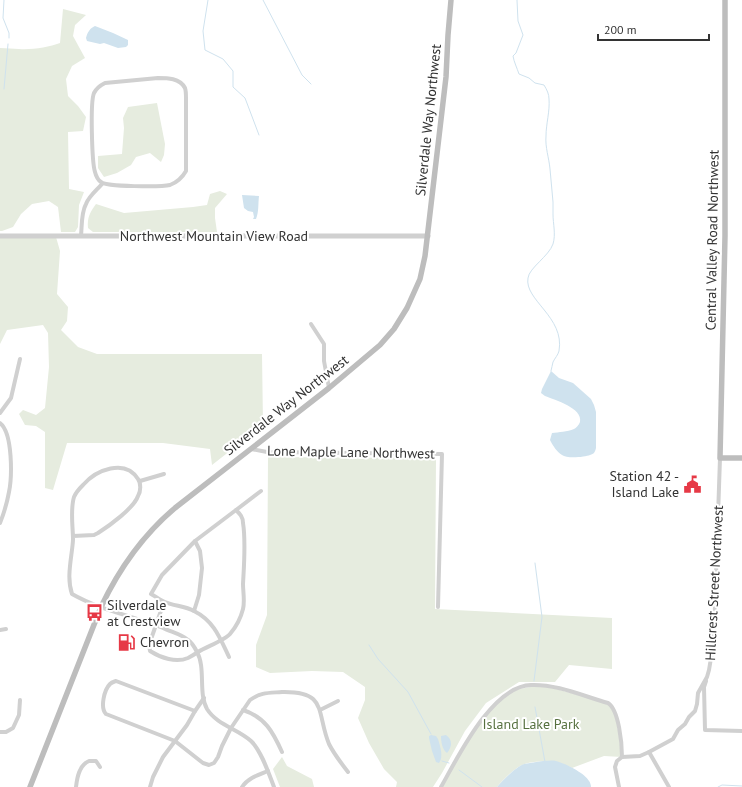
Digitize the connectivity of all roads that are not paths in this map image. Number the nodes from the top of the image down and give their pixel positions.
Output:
1 (451, 0) edge
2 (725, 0) edge
3 (102, 184) junction
4 (0, 236) edge
5 (81, 236) junction
6 (428, 236) junction
7 (311, 324) dead end
8 (20, 359) dead end
9 (329, 388) junction
10 (0, 413) edge
11 (0, 423) edge
12 (251, 449) junction
13 (720, 458) junction
14 (742, 458) edge
15 (164, 474) dead end
16 (140, 481) junction
17 (261, 491) dead end
18 (236, 510) junction
19 (0, 523) edge
20 (73, 536) junction
21 (195, 541) junction
22 (164, 602) junction
23 (101, 607) junction
24 (438, 607) dead end
25 (194, 611) junction
26 (156, 625) junction
27 (0, 630) edge
28 (6, 630) dead end
29 (221, 640) junction
30 (197, 652) junction
31 (229, 657) dead end
32 (707, 677) junction
33 (204, 698) junction
34 (20, 700) dead end
35 (338, 701) dead end
36 (244, 710) junction
37 (320, 710) junction
38 (195, 711) junction
39 (231, 728) junction
40 (742, 730) edge
41 (0, 732) edge
42 (175, 741) junction
43 (282, 752) dead end
44 (649, 752) junction
45 (622, 757) junction
46 (100, 767) dead end
47 (268, 771) junction
48 (348, 772) dead end
49 (30, 787) edge
50 (76, 787) edge
51 (150, 787) edge
52 (242, 787) edge
53 (274, 787) edge
54 (441, 787) edge
55 (619, 787) edge
56 (669, 787) edge

1 - 6 main road, Silverdale Way Northwest
2 - 13 main road, Central Valley Road Northwest
3 - 3 street
3 - 5 street
4 - 5 street, Northwest Mountain View Road
5 - 6 street, Northwest Mountain View Road
6 - 9 main road, Silverdale Way Northwest
7 - 9 street
8 - 10 street
9 - 12 main road, Silverdale Way Northwest
11 - 19 street
12 - 23 main road, Silverdale Way Northwest
12 - 24 street, Lone Maple Lane Northwest
13 - 14 main road
13 - 32 street, Hillcrest Street Northwest
15 - 16 street
16 - 20 street
16 - 20 street
17 - 18 street
18 - 21 street
18 - 29 street
20 - 23 street
21 - 22 street
21 - 25 street
22 - 25 street
22 - 26 street
23 - 26 street
23 - 49 main road, Silverdale Way Northwest
25 - 29 street
26 - 30 street
26 - 30 street
27 - 28 street
29 - 30 street
29 - 31 street
30 - 33 street
32 - 40 street
32 - 44 street, Hillcrest Street Northwest
33 - 38 street
33 - 39 street
34 - 41 street
35 - 37 street
36 - 37 street
36 - 39 street
36 - 43 street
37 - 48 street
38 - 42 street
38 - 42 street
39 - 42 street
39 - 47 street
42 - 51 street
44 - 45 street, Hillcrest Street Northwest
44 - 56 street
45 - 54 street
45 - 55 street
46 - 50 street
47 - 52 street
47 - 53 street

